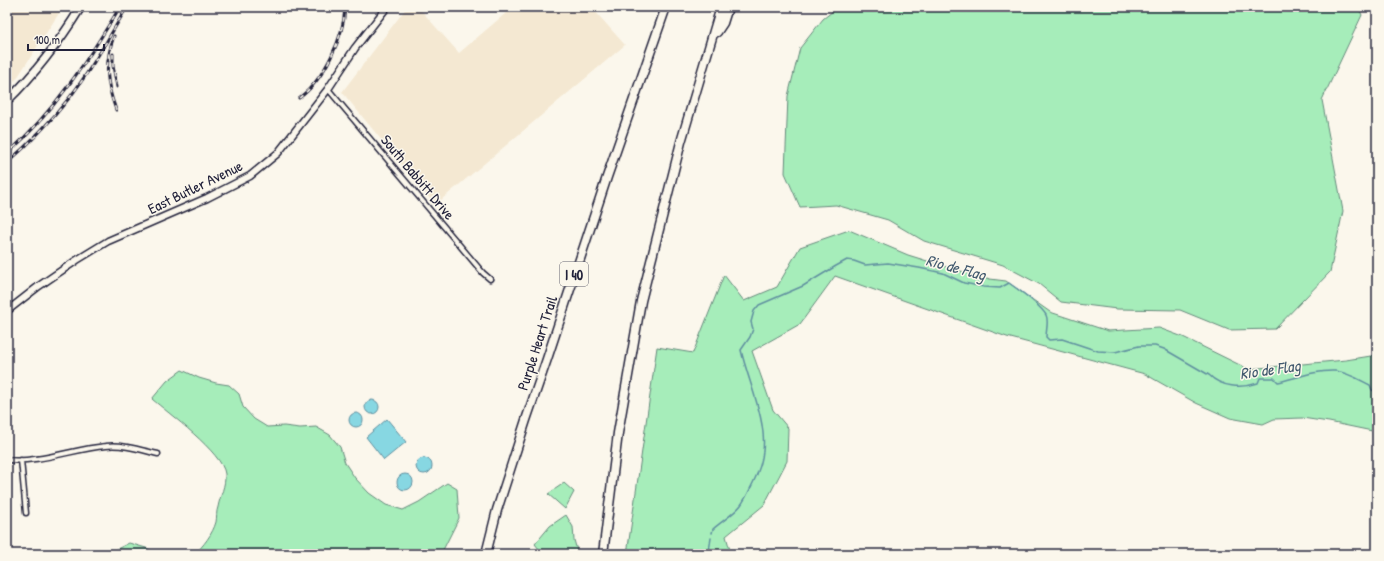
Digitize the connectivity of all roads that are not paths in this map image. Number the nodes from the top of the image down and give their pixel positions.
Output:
1 (81, 7) edge
2 (387, 7) edge
3 (662, 7) edge
4 (666, 7) edge
5 (721, 7) edge
6 (728, 7) edge
7 (712, 40) junction
8 (639, 87) junction
9 (328, 89) junction
10 (8, 98) edge
11 (490, 279) dead end
12 (7, 311) edge
13 (158, 454) dead end
14 (7, 460) edge
15 (22, 460) junction
16 (26, 513) dead end
17 (486, 554) edge
18 (603, 554) edge

1 - 10 main road
2 - 9 main road, East Butler Avenue
3 - 8 highway
4 - 8 highway, Purple Heart Trail / I 40
5 - 7 highway
6 - 7 highway
7 - 18 highway
8 - 17 highway, Purple Heart Trail / I 40
9 - 11 street, South Babbitt Drive
9 - 12 main road, East Butler Avenue
13 - 15 street
14 - 15 street
15 - 16 street

